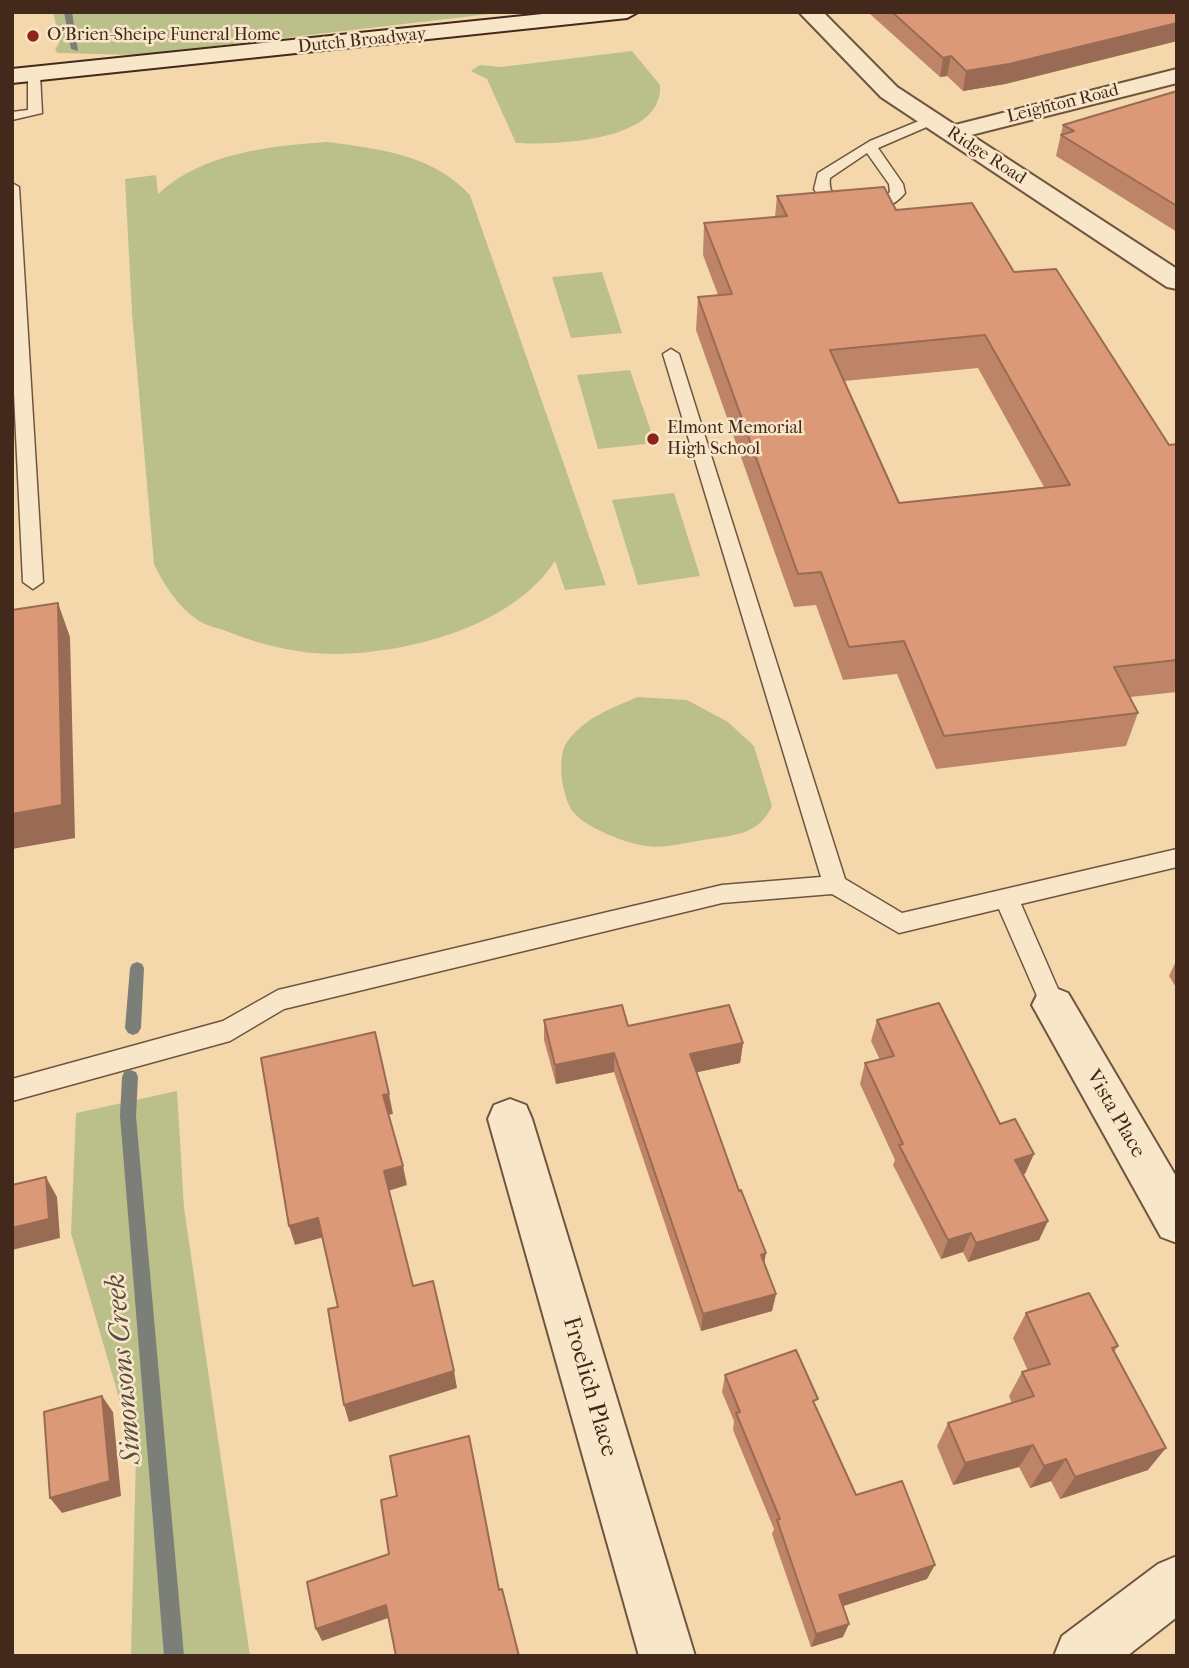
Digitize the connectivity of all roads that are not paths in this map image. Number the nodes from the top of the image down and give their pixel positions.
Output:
1 (627, 12) edge
2 (810, 12) edge
3 (23, 75) edge
4 (1177, 76) edge
5 (12, 116) edge
6 (940, 126) junction
7 (870, 147) junction
8 (12, 187) edge
9 (1177, 281) edge
10 (671, 354) dead end
11 (21, 461) edge
12 (33, 582) dead end
13 (1177, 858) edge
14 (835, 884) junction
15 (1006, 897) junction
16 (1053, 1005) joint
17 (12, 1090) edge
18 (510, 1119) dead end
19 (1177, 1222) edge
20 (1177, 1583) edge
21 (667, 1656) edge
22 (1082, 1656) edge

1 - 3 street, Dutch Broadway
2 - 6 street, Ridge Road
3 - 5 lane
4 - 6 street, Leighton Road
6 - 7 lane
6 - 9 street, Ridge Road
7 - 7 lane
8 - 11 lane
10 - 14 lane
11 - 12 lane
13 - 15 lane
14 - 15 lane
14 - 17 lane
15 - 16 lane
16 - 19 street, Vista Place
18 - 21 street, Froelich Place
20 - 22 street

